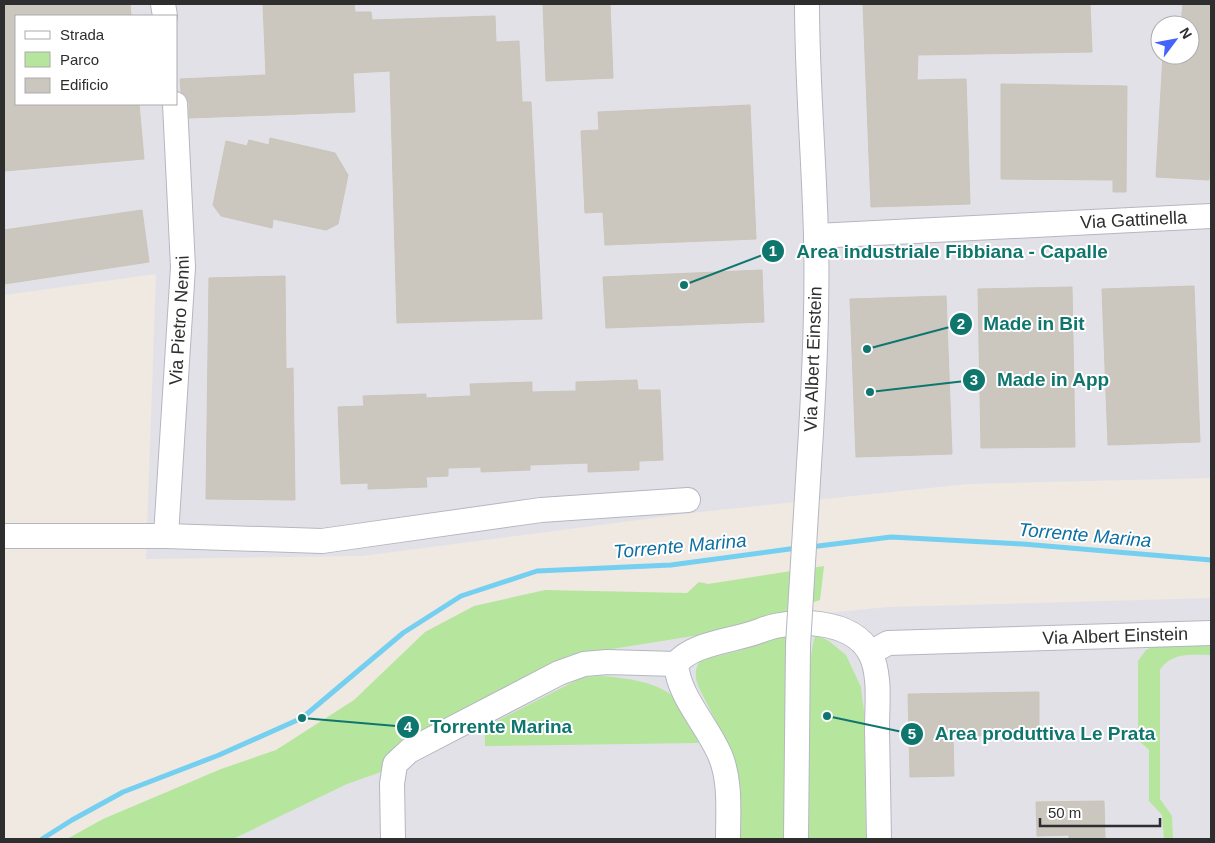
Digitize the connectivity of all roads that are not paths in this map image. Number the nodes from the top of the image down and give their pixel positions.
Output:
1 (807, 4) edge
2 (175, 105) edge
3 (1211, 216) edge
4 (816, 236) junction
5 (688, 500) dead end
6 (4, 536) edge
7 (166, 536) junction
8 (1211, 633) edge
9 (870, 654) junction
10 (676, 664) junction
11 (393, 839) edge
12 (728, 839) edge
13 (796, 839) edge
14 (879, 839) edge

1 - 4 street, Via Albert Einstein
2 - 7 street, Via Pietro Nenni
3 - 4 street, Via Gattinella
4 - 13 street, Via Albert Einstein, bridge
5 - 7 street
6 - 7 street
8 - 9 street, Via Albert Einstein
9 - 10 street
9 - 14 street
10 - 11 street
10 - 12 street

